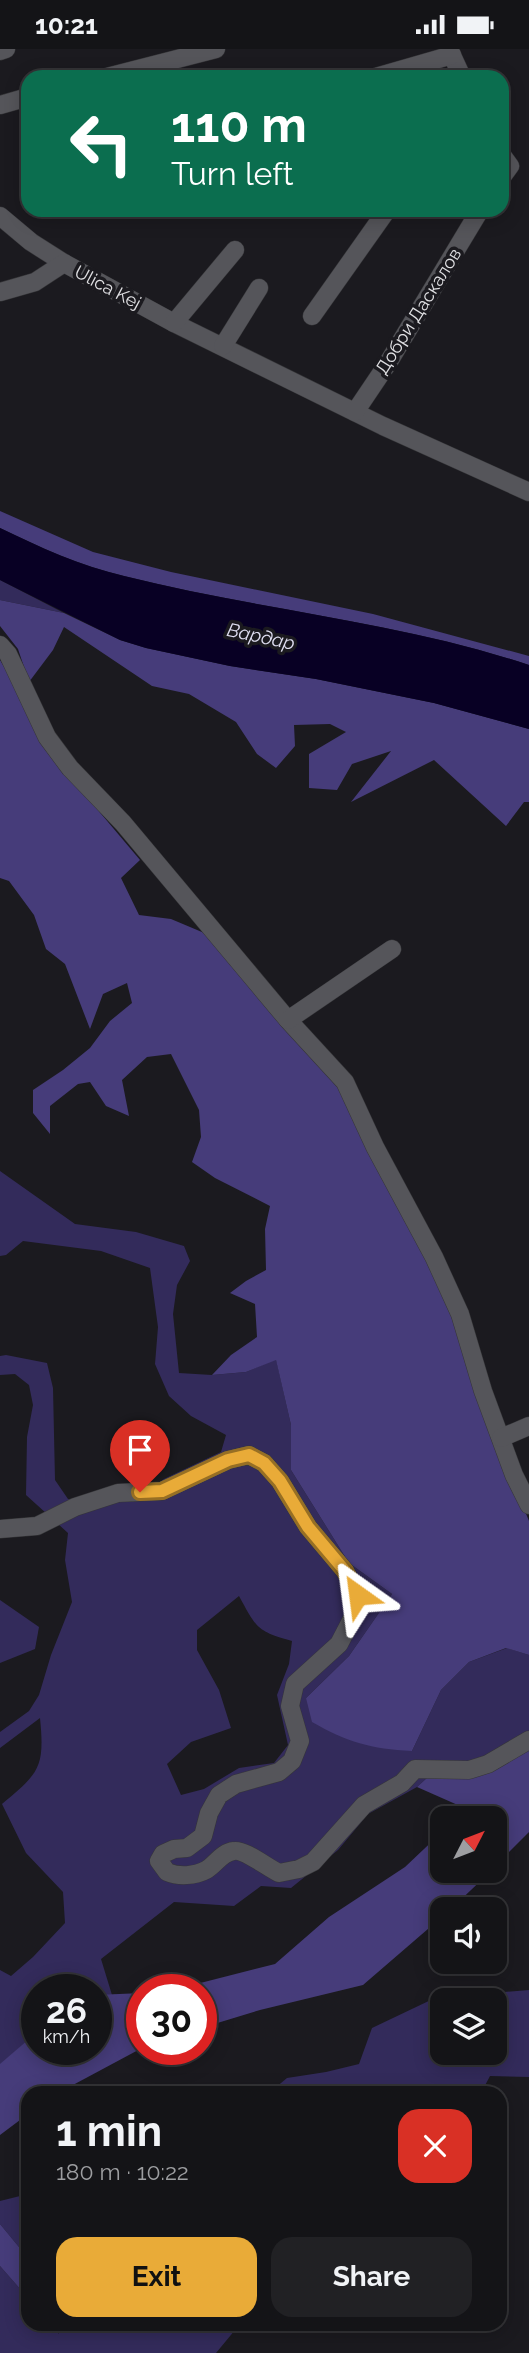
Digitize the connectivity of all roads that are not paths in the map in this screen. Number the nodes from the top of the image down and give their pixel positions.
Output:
1 (6, 49) edge
2 (216, 49) edge
3 (0, 51) edge
4 (451, 52) edge
5 (134, 70) edge
6 (397, 70) edge
7 (459, 70) edge
8 (21, 99) edge
9 (0, 105) edge
10 (0, 216) edge
11 (382, 217) edge
12 (476, 217) edge
13 (235, 250) dead end
14 (64, 263) junction
15 (259, 288) dead end
16 (0, 292) edge
17 (312, 316) dead end
18 (174, 323) junction
19 (223, 347) junction
20 (355, 412) junction
21 (529, 492) edge
22 (0, 645) edge
23 (392, 949) dead end
24 (288, 1020) junction
25 (529, 1426) edge
26 (501, 1438) junction
27 (529, 1505) edge
28 (0, 1529) edge
29 (529, 1740) edge

1 - 3 street
2 - 5 street
4 - 6 street
4 - 7 street
8 - 9 street
10 - 14 street, Ulica Kej
11 - 17 street
12 - 20 street, Добри Даскалов
13 - 18 street
14 - 16 street
14 - 18 street, Ulica Kej
15 - 19 street
18 - 19 street, Ulica Kej
19 - 20 street, Ulica Kej
20 - 21 street, Ulica Kej
22 - 24 street
23 - 24 street
24 - 26 street
25 - 26 street
26 - 27 street
28 - 29 street

